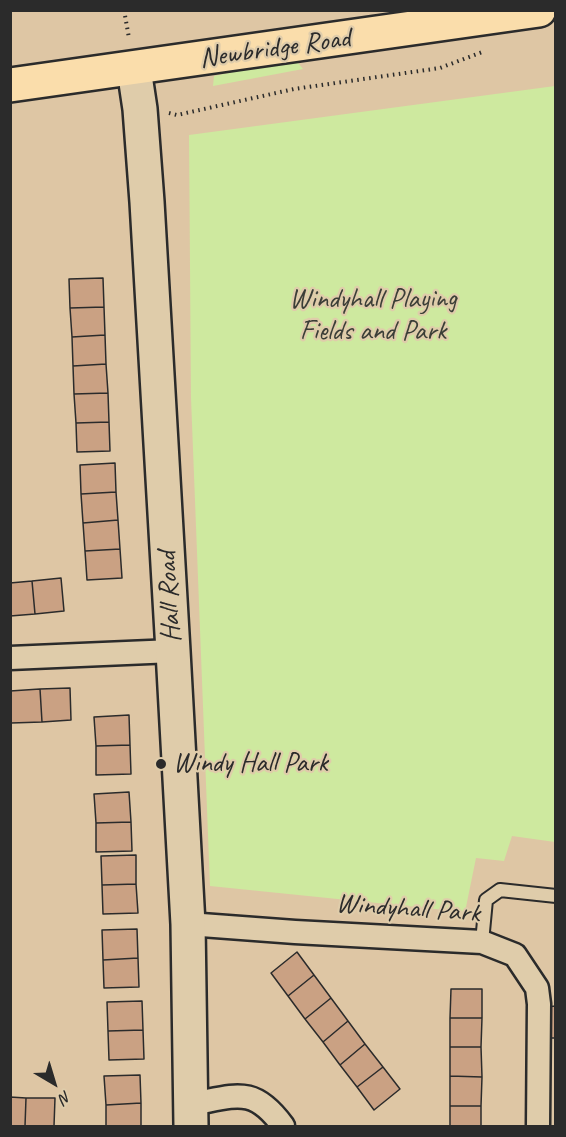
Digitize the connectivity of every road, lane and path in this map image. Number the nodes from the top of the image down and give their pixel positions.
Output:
1 (539, 10) edge
2 (495, 48) dead end
3 (134, 69) junction
4 (10, 85) edge
5 (140, 109) junction
6 (173, 651) junction
7 (10, 658) edge
8 (555, 896) edge
9 (188, 924) junction
10 (482, 942) junction
11 (191, 1115) edge
12 (283, 1126) edge
13 (538, 1126) edge

1 - 3 highway, Newbridge Road
2 - 5 path
3 - 4 highway, Newbridge Road
3 - 5 street, Hall Road
5 - 6 street, Hall Road
6 - 7 street
6 - 9 street, Hall Road
8 - 10 lane
9 - 10 street, Windyhall Park
9 - 11 street, Hall Road
10 - 13 street, Windyhall Park
11 - 12 street

